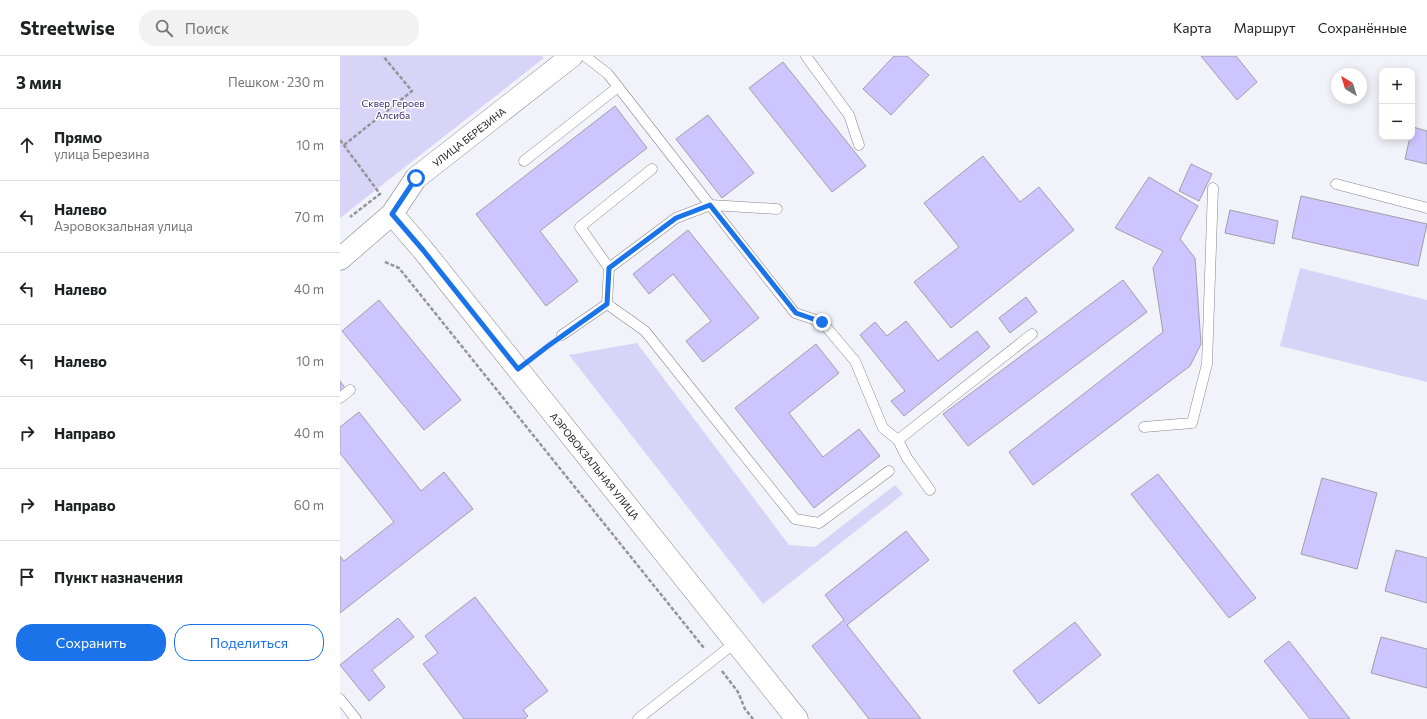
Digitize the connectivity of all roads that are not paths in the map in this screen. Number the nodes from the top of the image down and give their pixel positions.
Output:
1 (586, 56) edge
2 (806, 56) edge
3 (565, 58) edge
4 (618, 87) junction
5 (859, 145) dead end
6 (524, 161) dead end
7 (652, 169) dead end
8 (1336, 184) dead end
9 (1213, 188) dead end
10 (710, 205) junction
11 (1427, 208) edge
12 (777, 209) dead end
13 (392, 214) junction
14 (340, 259) edge
15 (609, 268) junction
16 (607, 304) junction
17 (1032, 334) dead end
18 (562, 335) road end
19 (350, 390) dead end
20 (340, 398) edge
21 (1144, 427) dead end
22 (898, 440) junction
23 (889, 471) dead end
24 (930, 490) dead end
25 (736, 642) junction
26 (340, 700) edge
27 (356, 719) edge
28 (638, 719) edge
29 (797, 719) edge

1 - 4 lane
2 - 5 lane
3 - 13 street, УЛИЦА БЕРЕЗИНА
4 - 6 lane
4 - 10 lane
7 - 15 lane
8 - 11 lane
9 - 21 lane
10 - 12 lane
10 - 15 lane
10 - 22 lane
13 - 14 street, УЛИЦА БЕРЕЗИНА
13 - 25 street, АЭРОВОКЗАЛЬНАЯ УЛИЦА
15 - 16 lane
16 - 18 lane
16 - 23 lane
17 - 22 lane
19 - 20 lane
22 - 24 lane
25 - 28 lane
25 - 29 street, АЭРОВОКЗАЛЬНАЯ УЛИЦА
26 - 27 lane

